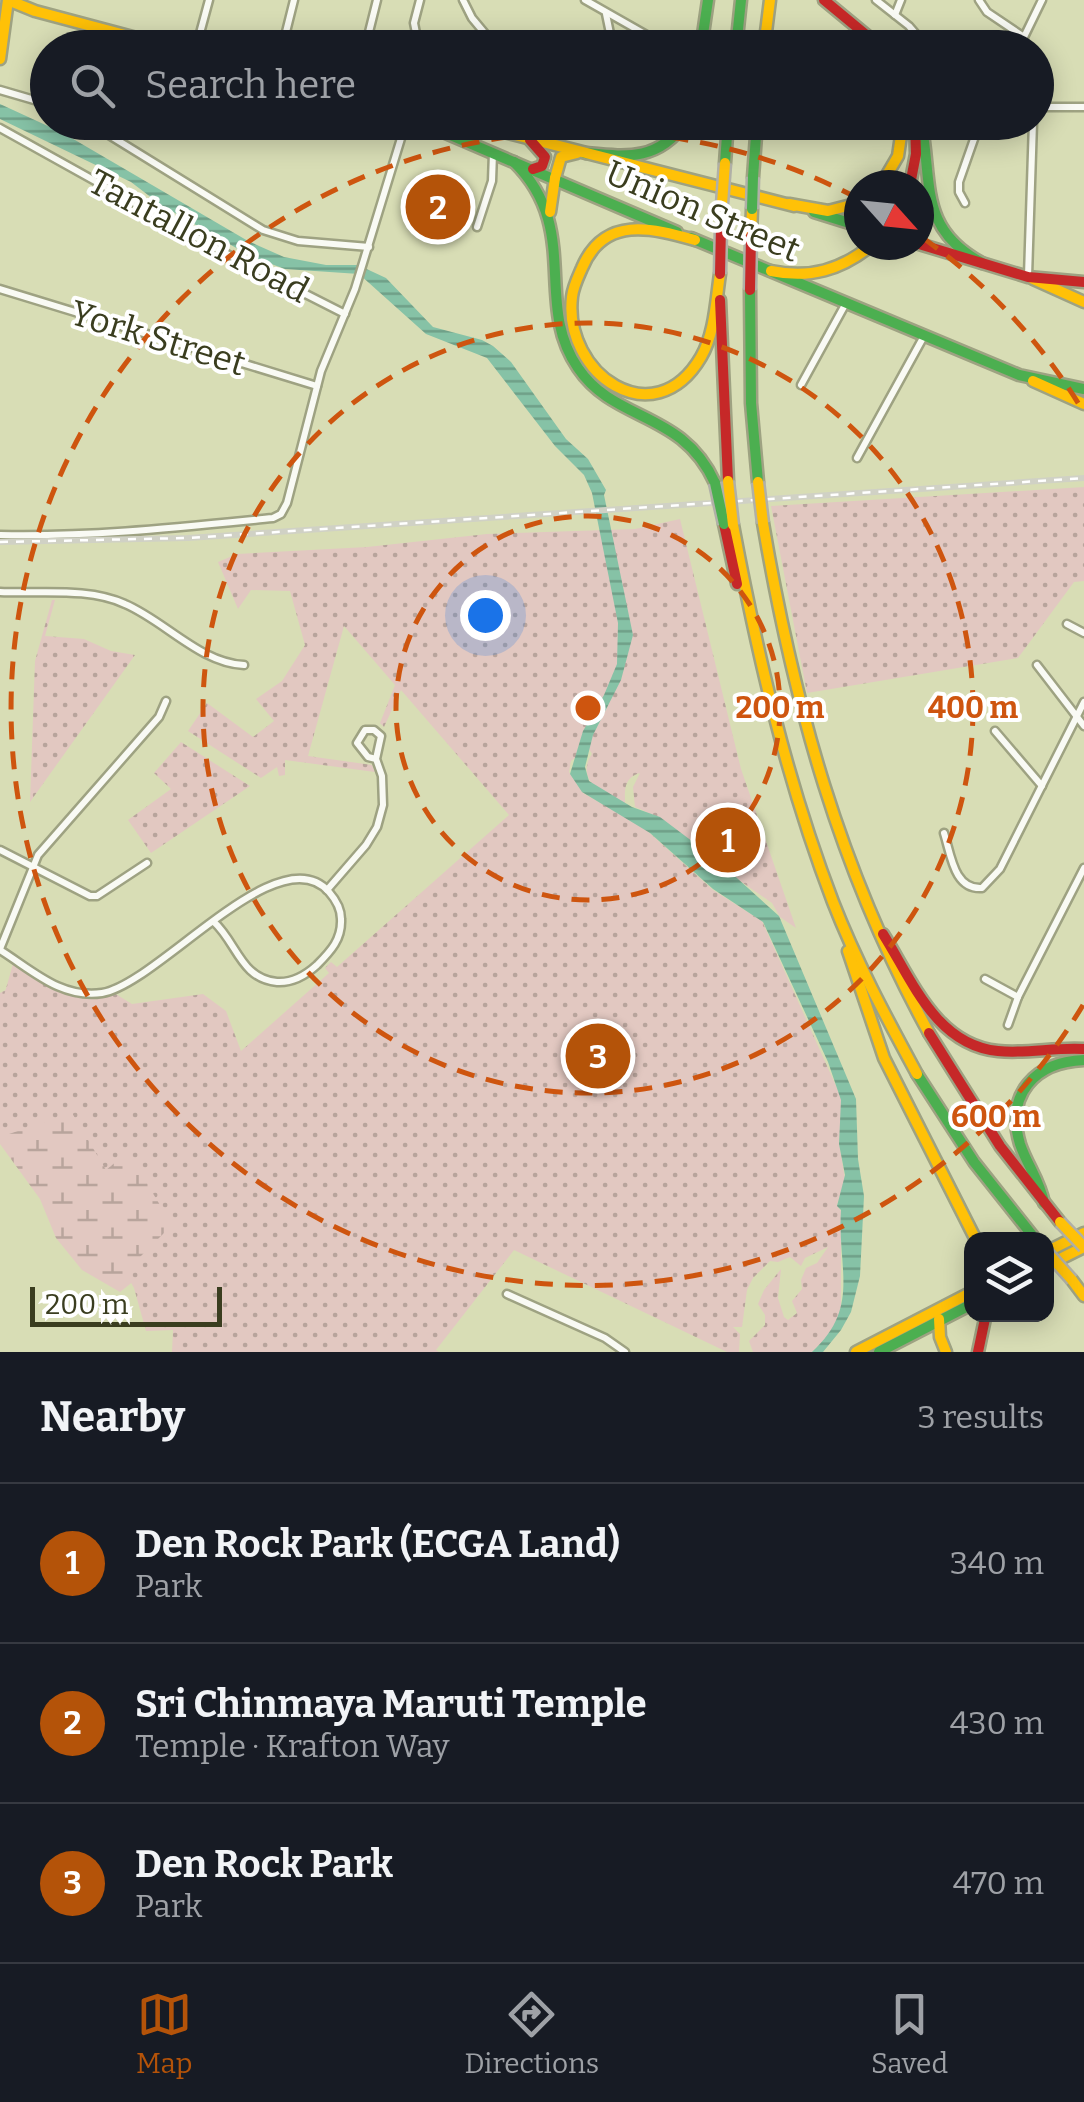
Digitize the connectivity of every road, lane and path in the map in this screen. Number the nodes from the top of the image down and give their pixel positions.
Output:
1 (3, 0) edge
2 (209, 0) edge
3 (294, 0) edge
4 (376, 0) edge
5 (420, 0) edge
6 (463, 0) edge
7 (585, 0) edge
8 (708, 0) edge
9 (741, 0) edge
10 (770, 0) edge
11 (824, 0) edge
12 (876, 0) edge
13 (901, 0) edge
14 (979, 0) edge
15 (1042, 0) edge
16 (606, 13) junction
17 (895, 15) junction
18 (106, 30) edge
19 (201, 30) edge
20 (286, 30) edge
21 (369, 30) edge
22 (415, 30) edge
23 (482, 30) edge
24 (609, 30) edge
25 (637, 30) edge
26 (704, 30) edge
27 (738, 30) edge
28 (766, 30) edge
29 (860, 30) edge
30 (910, 30) edge
31 (1014, 30) edge
32 (1027, 30) edge
33 (0, 59) edge
34 (0, 90) edge
35 (30, 99) edge
36 (1054, 106) edge
37 (1084, 107) edge
38 (0, 128) edge
39 (117, 140) edge
40 (401, 140) edge
41 (462, 140) edge
42 (530, 140) edge
43 (535, 140) edge
44 (674, 140) edge
45 (727, 140) edge
46 (757, 140) edge
47 (903, 140) edge
48 (917, 140) edge
49 (921, 140) edge
50 (974, 140) edge
51 (1032, 140) edge
52 (493, 153) junction
53 (584, 154) junction
54 (514, 162) junction
55 (533, 170) junction
56 (891, 170) edge
57 (913, 170) edge
58 (555, 178) junction
59 (965, 202) dead end
60 (789, 204) junction
61 (844, 207) edge
62 (549, 218) junction
63 (844, 221) edge
64 (477, 227) dead end
65 (695, 240) junction
66 (934, 249) edge
67 (367, 252) junction
68 (852, 260) edge
69 (982, 263) junction
70 (771, 271) junction
71 (720, 274) junction
72 (1028, 276) junction
73 (1084, 282) edge
74 (0, 289) edge
75 (847, 302) junction
76 (1084, 302) edge
77 (345, 314) junction
78 (924, 334) junction
79 (1020, 375) junction
80 (801, 385) dead end
81 (317, 386) junction
82 (1084, 389) edge
83 (1084, 404) edge
84 (856, 458) dead end
85 (728, 524) junction
86 (0, 535) edge
87 (0, 592) edge
88 (1068, 624) dead end
89 (1084, 633) edge
90 (244, 665) dead end
91 (1037, 665) dead end
92 (166, 700) dead end
93 (1084, 702) edge
94 (1077, 716) junction
95 (1084, 726) edge
96 (994, 731) dead end
97 (376, 759) junction
98 (1042, 786) junction
99 (944, 833) dead end
100 (0, 850) edge
101 (148, 863) dead end
102 (32, 867) junction
103 (1084, 868) edge
104 (327, 890) junction
105 (870, 914) junction
106 (214, 922) junction
107 (846, 935) junction
108 (0, 950) edge
109 (985, 979) dead end
110 (1018, 997) junction
111 (1008, 1024) dead end
112 (1084, 1048) edge
113 (1084, 1060) edge
114 (1044, 1204) junction
115 (972, 1232) edge
116 (1029, 1232) edge
117 (1084, 1233) edge
118 (1084, 1247) edge
119 (1054, 1248) edge
120 (1054, 1261) edge
121 (1054, 1262) edge
122 (1084, 1293) edge
123 (507, 1294) dead end
124 (964, 1296) edge
125 (941, 1308) junction
126 (964, 1308) edge
127 (939, 1321) junction
128 (984, 1322) edge
129 (625, 1352) edge
130 (856, 1352) edge
131 (879, 1352) edge
132 (946, 1352) edge
133 (978, 1352) edge

1 - 18 main road
1 - 33 main road
2 - 19 street
3 - 20 street
4 - 21 street
5 - 22 street
6 - 23 street
7 - 16 street
8 - 26 main road
9 - 27 main road
10 - 28 main road
11 - 29 main road
12 - 17 street
13 - 17 street
14 - 31 street
15 - 32 street
16 - 24 street
16 - 25 street
17 - 30 street
34 - 35 street
36 - 37 street
38 - 77 street, Tantallon Road
39 - 67 street
40 - 67 street
41 - 52 main road, Union Street
42 - 55 main road
43 - 53 main road
44 - 53 main road
45 - 71 main road, bridge
46 - 105 main road, bridge
47 - 56 main road
48 - 57 main road
49 - 69 main road
50 - 59 street
51 - 72 street
52 - 54 main road, Union Street
52 - 64 street
53 - 58 main road
53 - 60 main road
54 - 55 main road, Union Street
54 - 62 main road
55 - 58 main road, Union Street
58 - 62 main road
58 - 65 main road, Union Street
60 - 61 main road
60 - 63 main road
62 - 85 main road, bridge
65 - 70 main road, Union Street
65 - 71 main road
66 - 69 main road
67 - 77 street
68 - 70 main road
69 - 72 main road
70 - 75 main road, Union Street
71 - 85 main road, bridge
72 - 73 main road
72 - 76 main road
74 - 81 street, York Street
75 - 78 main road, Union Street
75 - 80 street
77 - 81 street
78 - 79 main road, Union Street
78 - 84 street
79 - 82 main road
79 - 83 main road
81 - 86 street
85 - 107 main road
87 - 90 street
88 - 89 street
91 - 94 street
92 - 102 street
93 - 94 street
94 - 95 street
94 - 98 street
96 - 98 street
97 - 97 street
97 - 104 street
98 - 99 street
100 - 102 street
101 - 102 street
102 - 108 street
103 - 110 street
104 - 106 street
104 - 106 street
105 - 112 main road
105 - 114 main road
106 - 108 street
107 - 115 main road
107 - 116 main road
109 - 110 street
110 - 111 street
113 - 114 main road
114 - 118 main road, bridge
117 - 119 main road
118 - 121 main road
120 - 122 main road, bridge
123 - 129 street
124 - 125 main road
125 - 127 main road
125 - 130 main road
126 - 127 main road
127 - 131 main road
127 - 132 main road
128 - 133 main road

